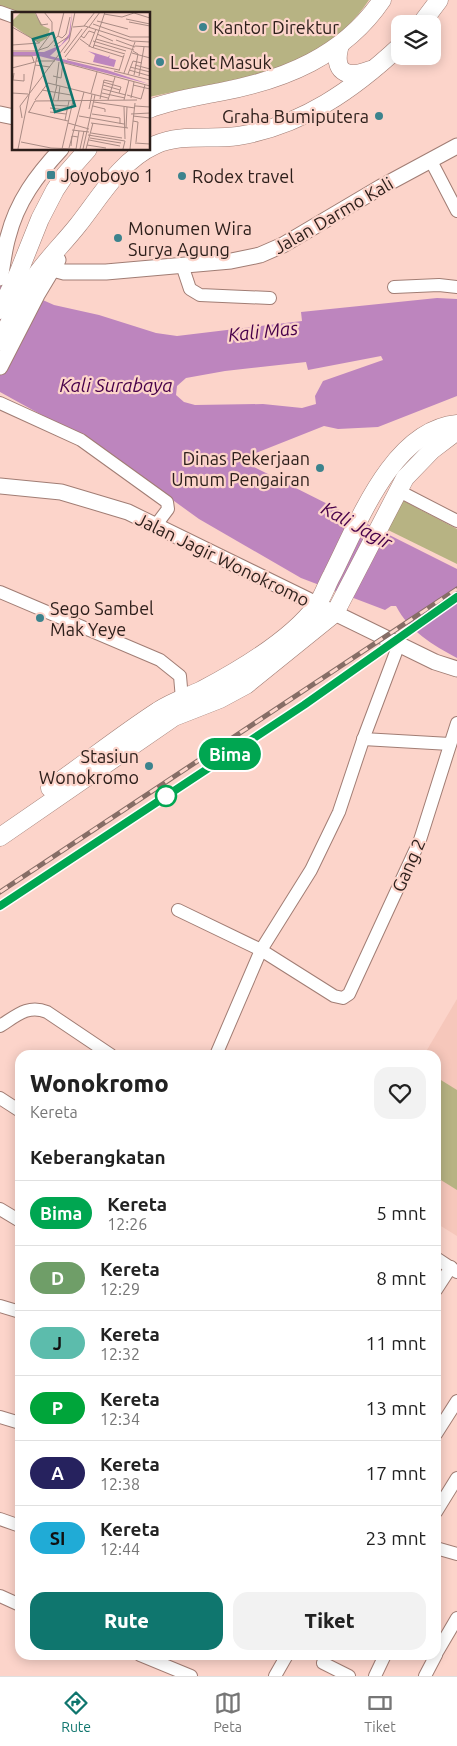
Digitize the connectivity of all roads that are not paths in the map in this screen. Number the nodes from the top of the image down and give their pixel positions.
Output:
1 (382, 0) edge
2 (439, 0) edge
3 (0, 12) edge
4 (428, 15) edge
5 (12, 16) edge
6 (340, 45) junction
7 (391, 54) edge
8 (373, 69) junction
9 (150, 109) edge
10 (457, 146) edge
11 (150, 148) edge
12 (60, 150) edge
13 (87, 150) edge
14 (148, 150) edge
15 (431, 161) junction
16 (457, 211) edge
17 (78, 225) junction
18 (182, 265) junction
19 (53, 268) junction
20 (13, 275) edge
21 (394, 287) dead end
22 (457, 287) edge
23 (270, 298) dead end
24 (0, 310) edge
25 (0, 341) edge
26 (0, 367) edge
27 (0, 403) edge
28 (457, 424) edge
29 (457, 431) edge
30 (0, 486) edge
31 (397, 490) junction
32 (457, 520) edge
33 (156, 526) junction
34 (0, 592) edge
35 (316, 605) junction
36 (335, 613) junction
37 (399, 644) junction
38 (435, 662) junction
39 (457, 669) edge
40 (457, 680) edge
41 (182, 699) junction
42 (457, 724) edge
43 (363, 739) junction
44 (450, 744) junction
45 (0, 822) edge
46 (0, 837) edge
47 (178, 910) dead end
48 (261, 950) junction
49 (0, 1026) edge
50 (104, 1050) edge
51 (218, 1050) edge
52 (0, 1098) edge
53 (15, 1108) edge
54 (0, 1209) edge
55 (15, 1219) edge
56 (441, 1261) edge
57 (454, 1270) edge
58 (441, 1284) edge
59 (0, 1306) edge
60 (15, 1310) edge
61 (457, 1401) edge
62 (442, 1414) edge
63 (0, 1417) edge
64 (15, 1422) edge
65 (457, 1478) edge
66 (441, 1504) edge
67 (0, 1519) edge
68 (15, 1524) edge
69 (441, 1549) edge
70 (457, 1554) edge
71 (0, 1596) edge
72 (15, 1603) edge
73 (457, 1618) edge
74 (441, 1646) edge
75 (152, 1660) edge
76 (285, 1660) edge
77 (384, 1660) edge
78 (433, 1660) edge
79 (323, 1663) dead end
80 (381, 1674) edge
81 (191, 1676) edge
82 (275, 1676) edge
83 (349, 1676) edge
84 (425, 1676) edge

1 - 6 highway
2 - 4 highway
3 - 5 street
6 - 8 highway
6 - 9 highway
7 - 8 highway
8 - 11 highway
10 - 15 main road, Jalan Darmo Kali
12 - 20 main road
13 - 20 highway
14 - 17 highway
15 - 16 street
15 - 18 main road, Jalan Darmo Kali
17 - 19 main road
17 - 20 highway
18 - 19 main road, Jalan Darmo Kali
18 - 23 street
19 - 20 main road
20 - 24 highway
20 - 25 highway
20 - 26 main road
21 - 22 street
27 - 33 street
28 - 35 highway
29 - 31 highway
30 - 33 main road, Jalan Jagir Wonokromo
31 - 32 street
31 - 36 highway
33 - 35 main road, Jalan Jagir Wonokromo
34 - 41 street
35 - 36 main road, Jalan Jagir Wonokromo
35 - 41 highway
36 - 37 main road, Jalan Jagir Wonokromo
36 - 46 highway
37 - 38 main road, Jalan Jagir Wonokromo
37 - 43 street
38 - 39 main road, Jalan Jagir Wonokromo
38 - 40 main road, Jalan Jagir Wonokromo
41 - 45 highway
42 - 44 street, Gang 2
43 - 44 street
43 - 48 street
44 - 48 street, Gang 2
47 - 48 street
48 - 51 street
49 - 50 street
52 - 53 street
54 - 55 street
56 - 57 street
57 - 58 street
59 - 60 street
61 - 62 street
63 - 64 street
65 - 66 street
67 - 68 street
69 - 70 street
71 - 72 street
73 - 74 street
75 - 81 street
76 - 82 street
77 - 80 street
78 - 84 street
79 - 83 street

